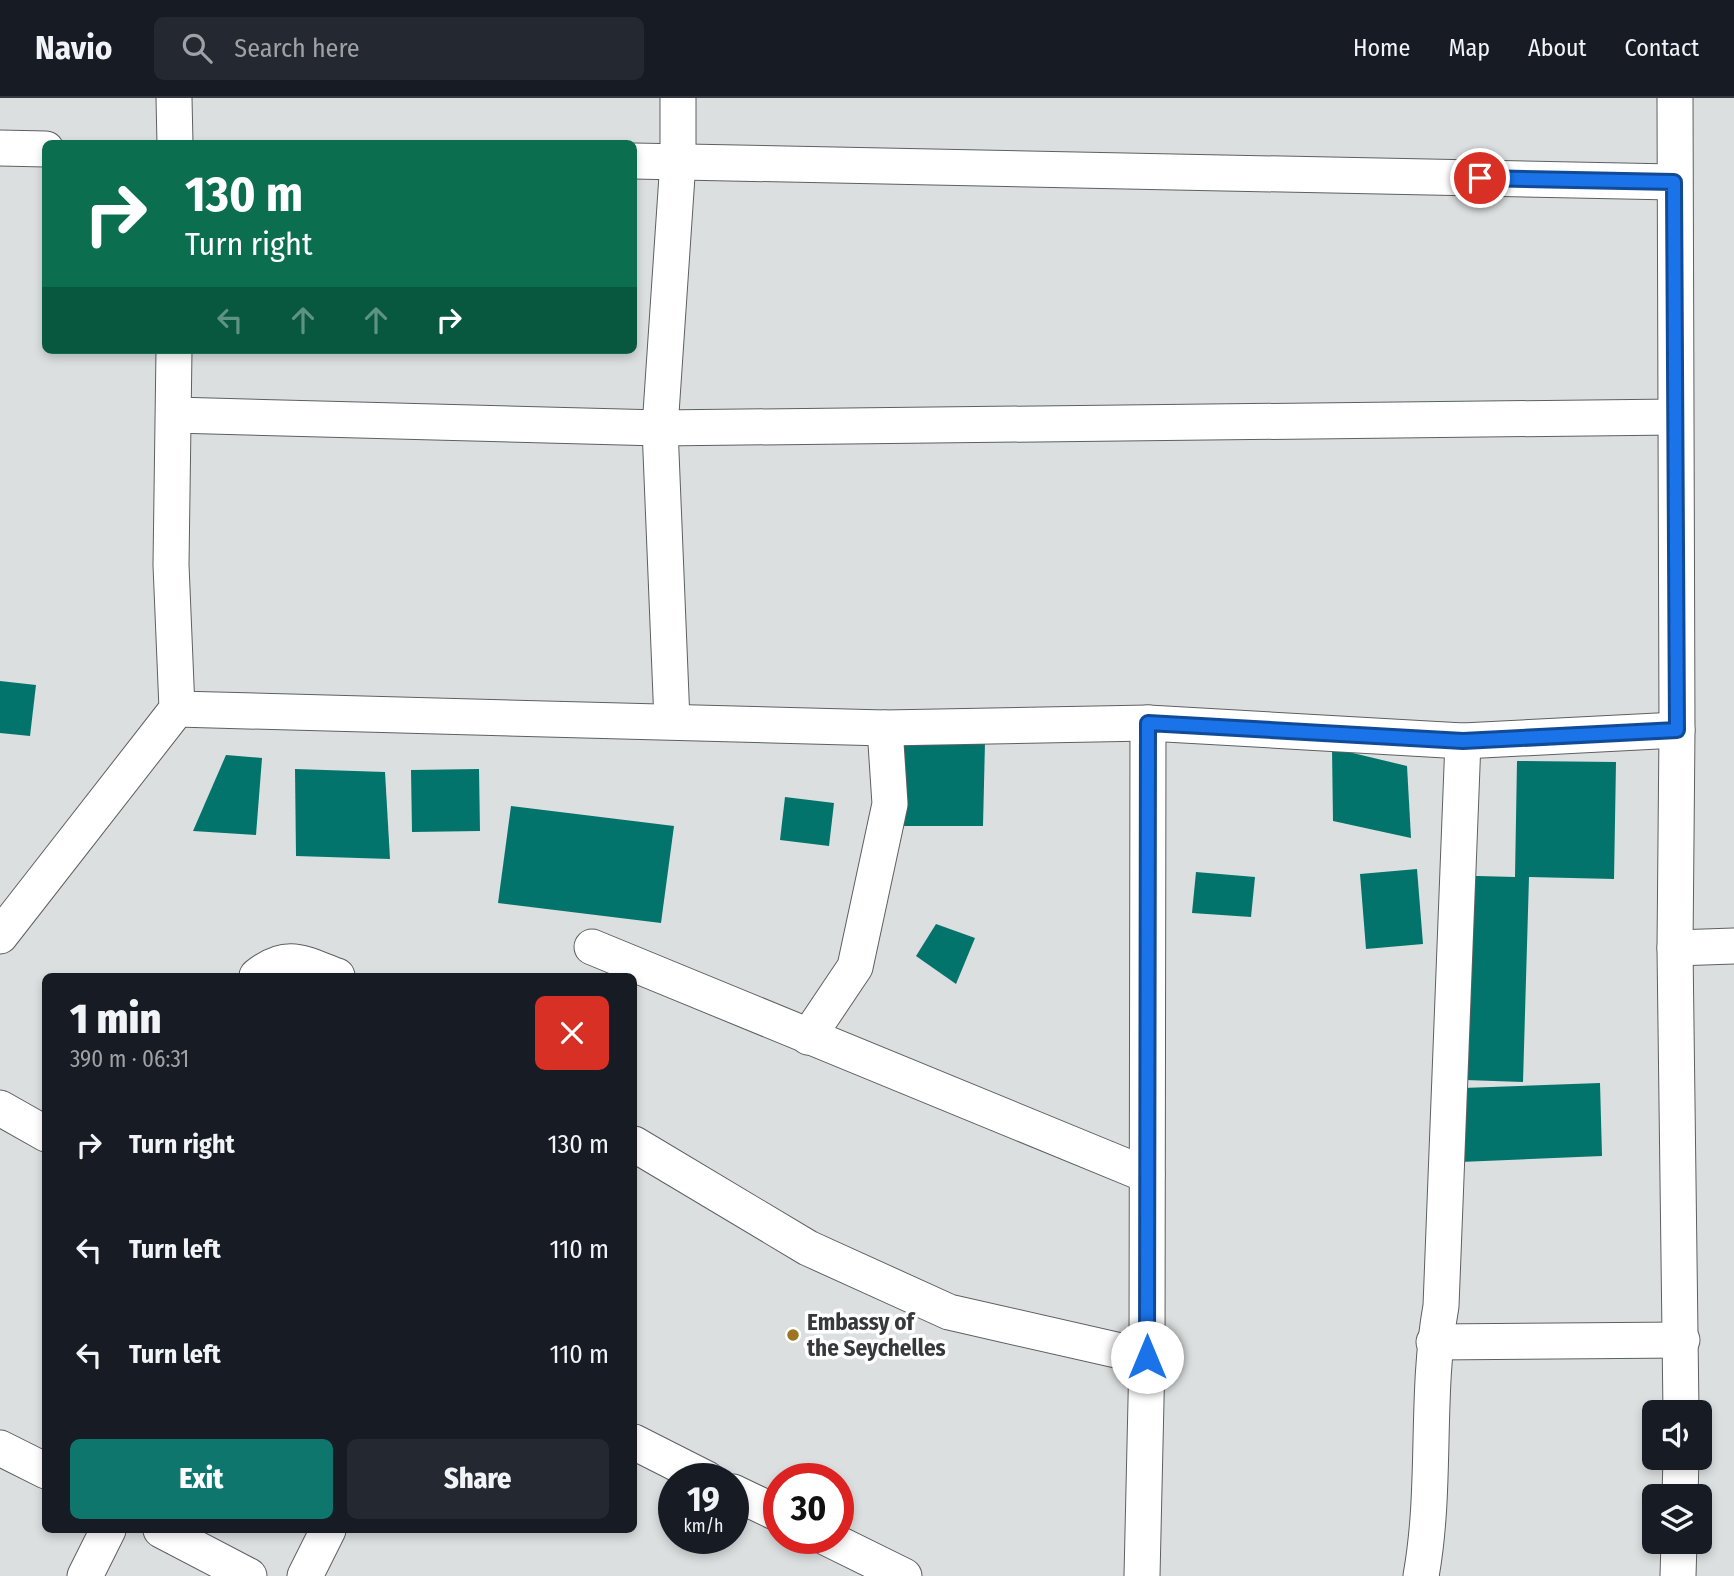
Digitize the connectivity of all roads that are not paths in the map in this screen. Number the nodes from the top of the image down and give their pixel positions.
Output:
1 (174, 98) edge
2 (678, 98) edge
3 (1675, 98) edge
4 (175, 140) edge
5 (0, 148) edge
6 (42, 149) edge
7 (637, 161) edge
8 (678, 162) junction
9 (1674, 182) junction
10 (174, 354) edge
11 (174, 415) junction
12 (1675, 417) junction
13 (660, 428) junction
14 (177, 709) junction
15 (672, 721) junction
16 (1148, 723) junction
17 (885, 728) junction
18 (1677, 730) junction
19 (1463, 741) junction
20 (0, 936) edge
21 (1734, 946) edge
22 (592, 947) dead end
23 (1675, 948) junction
24 (261, 973) edge
25 (329, 973) edge
26 (808, 1037) junction
27 (0, 1108) edge
28 (42, 1132) edge
29 (637, 1146) edge
30 (1147, 1175) junction
31 (1682, 1340) junction
32 (1434, 1342) junction
33 (1147, 1357) junction
34 (1681, 1400) edge
35 (637, 1444) edge
36 (0, 1448) edge
37 (675, 1463) edge
38 (42, 1469) edge
39 (106, 1533) edge
40 (167, 1533) edge
41 (326, 1533) edge
42 (854, 1551) edge
43 (1679, 1554) edge
44 (85, 1576) edge
45 (249, 1576) edge
46 (304, 1576) edge
47 (904, 1576) edge
48 (1142, 1576) edge
49 (1421, 1576) edge
50 (1678, 1576) edge

1 - 4 street
2 - 8 street
3 - 9 street
5 - 6 street
7 - 8 street
8 - 9 street
8 - 13 street
9 - 12 street
10 - 11 street
11 - 13 street
11 - 14 street
12 - 13 street
12 - 18 street
13 - 15 street
14 - 15 street
14 - 20 street
15 - 17 street
16 - 17 street
16 - 19 street
16 - 30 street
17 - 26 street
18 - 19 street
18 - 23 street
19 - 32 street
21 - 23 street
22 - 26 street
23 - 31 street
24 - 25 street
26 - 30 street
27 - 28 street
29 - 33 street
30 - 33 street
31 - 32 street
31 - 34 street
32 - 49 street
33 - 48 street
35 - 37 street
36 - 38 street
39 - 44 street
40 - 45 street
41 - 46 street
42 - 47 street
43 - 50 street

